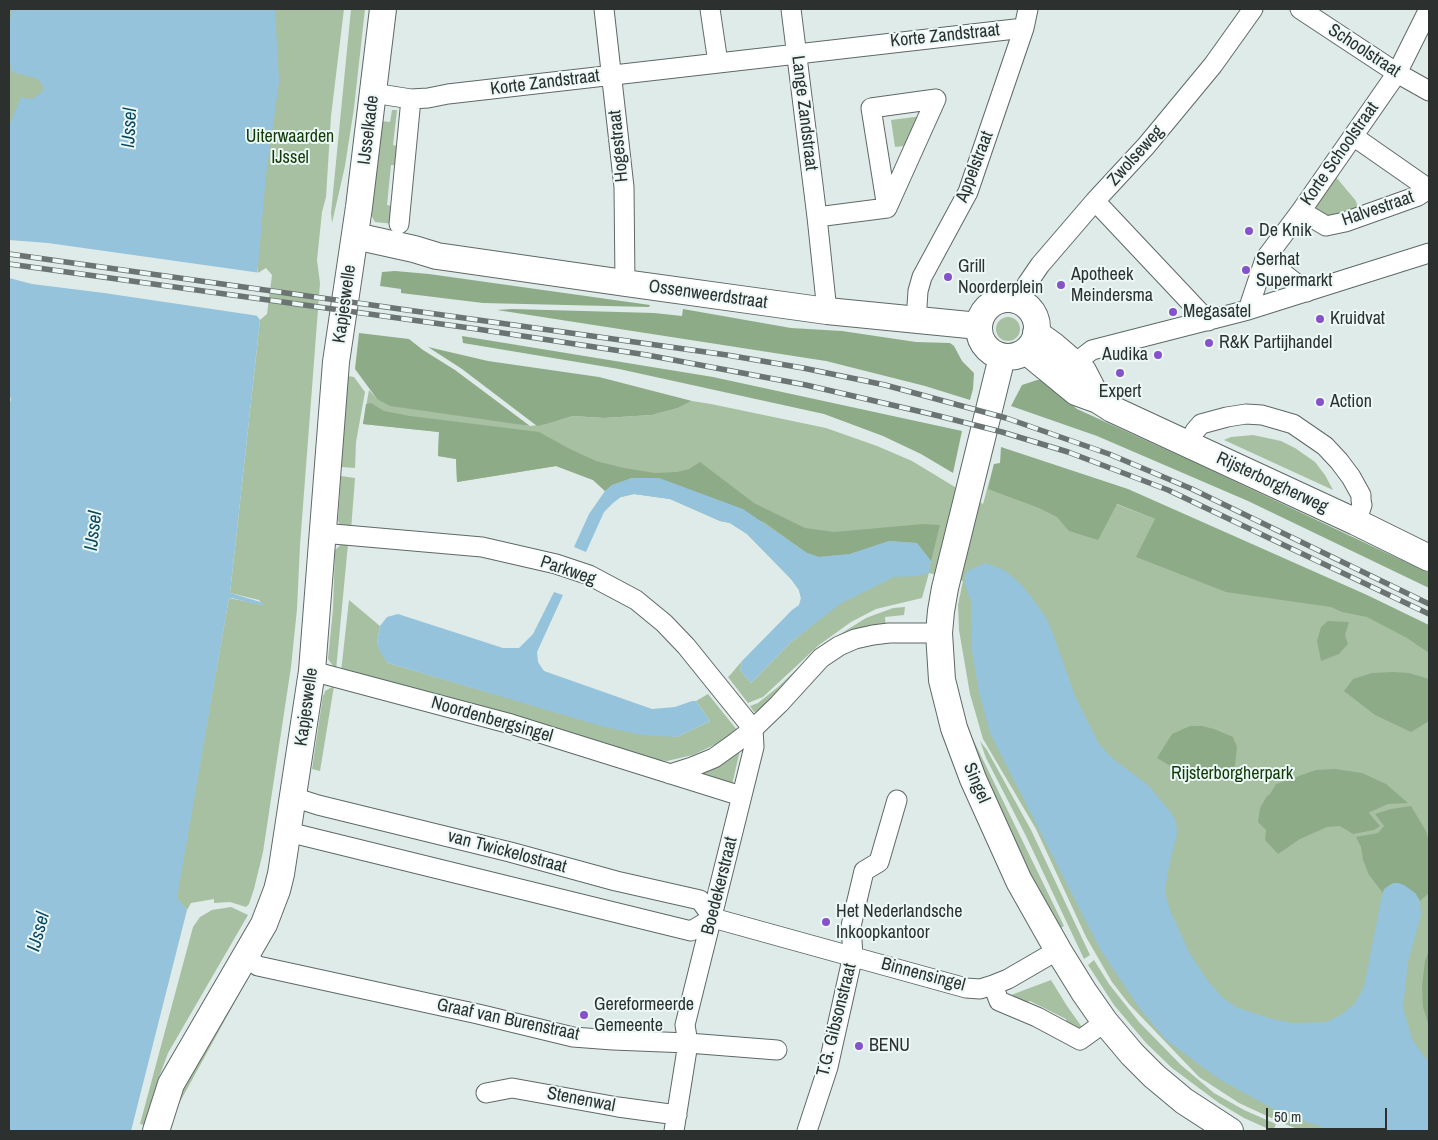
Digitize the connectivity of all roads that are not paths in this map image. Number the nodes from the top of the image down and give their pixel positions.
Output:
1 (382, 9) edge
2 (604, 9) edge
3 (710, 9) edge
4 (791, 9) edge
5 (1028, 9) edge
6 (1253, 9) edge
7 (1300, 9) edge
8 (1429, 9) edge
9 (1024, 28) junction
10 (797, 53) junction
11 (718, 64) junction
12 (1397, 72) junction
13 (612, 75) junction
14 (1429, 91) edge
15 (374, 93) junction
16 (411, 99) junction
17 (1353, 136) junction
18 (1429, 189) edge
19 (1095, 201) junction
20 (888, 208) junction
21 (1301, 211) junction
22 (817, 217) junction
23 (399, 224) dead end
24 (353, 244) junction
25 (1429, 253) edge
26 (1264, 259) junction
27 (625, 283) junction
28 (1306, 292) junction
29 (1020, 302) junction
30 (1248, 310) junction
31 (827, 311) junction
32 (916, 321) junction
33 (1208, 321) junction
34 (979, 326) junction
35 (1022, 347) junction
36 (1067, 371) junction
37 (1189, 444) junction
38 (1356, 522) junction
39 (327, 534) junction
40 (1429, 558) edge
41 (939, 633) junction
42 (317, 672) junction
43 (753, 728) junction
44 (670, 774) junction
45 (741, 796) junction
46 (293, 797) junction
47 (897, 800) dead end
48 (288, 832) junction
49 (713, 918) junction
50 (1058, 950) junction
51 (853, 956) junction
52 (246, 957) junction
53 (993, 985) junction
54 (1105, 1022) junction
55 (688, 1043) junction
56 (777, 1050) dead end
57 (486, 1093) dead end
58 (675, 1123) edge
59 (156, 1131) edge
60 (807, 1131) edge
61 (1230, 1131) edge

1 - 15 street, IJsselkade
2 - 13 street, Hogestraat
3 - 11 street
4 - 10 street, Lange Zandstraat
5 - 9 street, Appelstraat
6 - 19 street, Zwolseweg
7 - 12 street, Schoolstraat
8 - 12 street, Korte Schoolstraat
9 - 10 street, Korte Zandstraat
9 - 32 street, Appelstraat
10 - 11 street, Korte Zandstraat
10 - 22 street, Lange Zandstraat
11 - 13 street, Korte Zandstraat
12 - 14 street, Schoolstraat
12 - 17 street, Korte Schoolstraat
13 - 16 street, Korte Zandstraat
13 - 27 street, Hogestraat
15 - 16 street, Korte Zandstraat
15 - 24 street, IJsselkade
16 - 23 street
17 - 18 street, Halvestraat
17 - 21 street, Korte Schoolstraat
18 - 21 street, Halvestraat
19 - 29 street, Zwolseweg
19 - 33 street
20 - 20 street
20 - 22 street
21 - 26 street, Korte Schoolstraat
22 - 31 street, Lange Zandstraat
24 - 27 street, Ossenweerdstraat
24 - 39 street, Kapjeswelle
25 - 28 street
26 - 28 street
26 - 30 street, Korte Schoolstraat
27 - 31 street, Ossenweerdstraat
28 - 30 street
29 - 34 street
29 - 35 street
30 - 33 street
31 - 32 street, Ossenweerdstraat
32 - 34 street, Ossenweerdstraat
33 - 36 street
34 - 35 street
35 - 36 street, Rijsterborgherweg
35 - 41 street, Singel
36 - 37 street, Rijsterborgherweg
37 - 38 street, Rijsterborgherweg
37 - 38 street
38 - 40 street, Rijsterborgherweg
39 - 42 street, Kapjeswelle
39 - 43 street, Parkweg
41 - 43 street
41 - 50 street, Singel
42 - 44 street, Noordenbergsingel
42 - 46 street, Kapjeswelle
43 - 44 street
43 - 45 street, Boedekerstraat
44 - 45 street, Noordenbergsingel
45 - 49 street, Boedekerstraat
46 - 48 street, Kapjeswelle
46 - 49 street, van Twickelostraat
47 - 51 street, T.G. Gibsonstraat
48 - 49 street, van Twickelostraat
48 - 52 street, Kapjeswelle
49 - 51 street
49 - 55 street, Boedekerstraat
50 - 53 street, Binnensingel
50 - 54 street, Singel
51 - 53 street, Binnensingel
51 - 60 street, T.G. Gibsonstraat
52 - 55 street, Graaf van Burenstraat
52 - 59 street, Kapjeswelle
53 - 54 street
54 - 61 street, Singel
55 - 56 street, Graaf van Burenstraat
55 - 58 street, Boedekerstraat
57 - 58 street, Stenenwal

